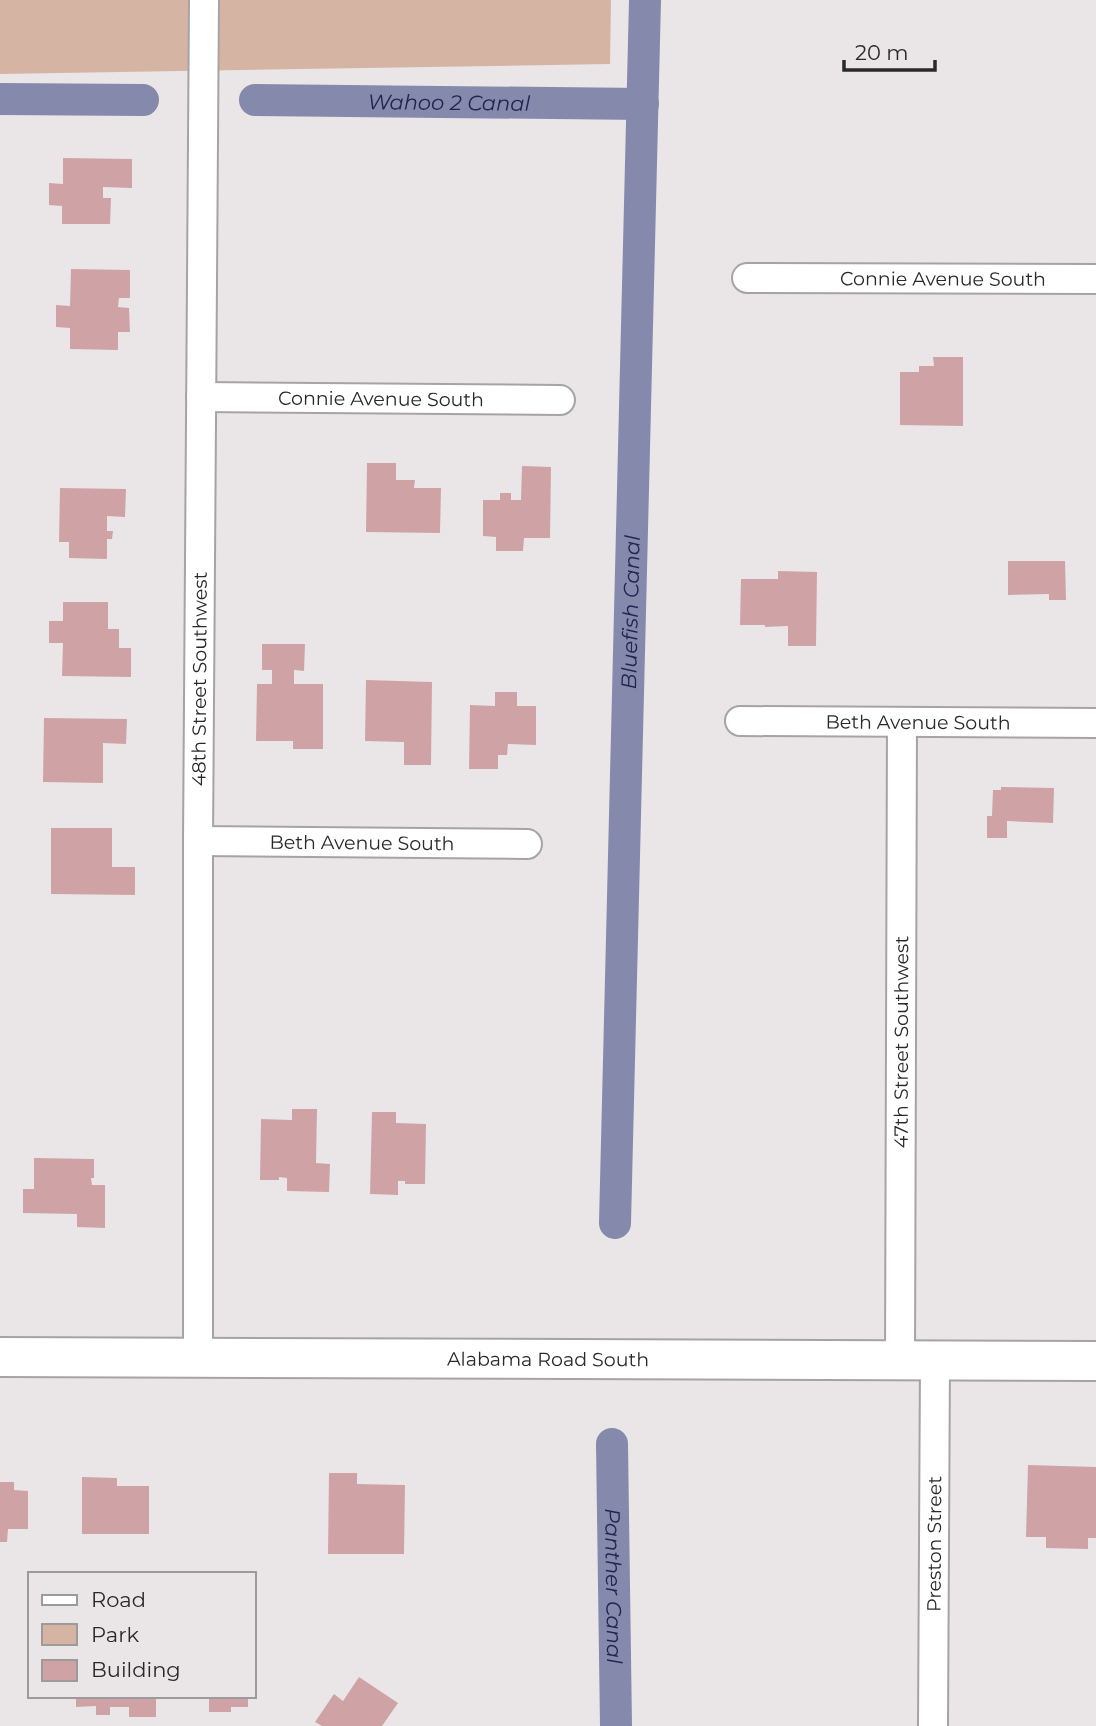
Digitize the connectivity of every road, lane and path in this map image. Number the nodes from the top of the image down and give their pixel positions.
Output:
1 (204, 0) edge
2 (747, 278) dead end
3 (1096, 279) edge
4 (201, 397) junction
5 (559, 400) dead end
6 (740, 721) dead end
7 (902, 722) junction
8 (1096, 723) edge
9 (198, 841) junction
10 (527, 844) dead end
11 (0, 1357) edge
12 (198, 1358) junction
13 (918, 1360) junction
14 (1096, 1361) edge
15 (933, 1726) edge

1 - 4 street, 48th Street Southwest
2 - 3 street, Connie Avenue South
4 - 5 street, Connie Avenue South
4 - 9 street, 48th Street Southwest
6 - 7 street, Beth Avenue South
7 - 8 street, Beth Avenue South
7 - 13 street, 47th Street Southwest
9 - 10 street, Beth Avenue South
9 - 12 street, 48th Street Southwest
11 - 12 street, Alabama Road South
12 - 13 street, Alabama Road South
13 - 14 street, Alabama Road South
13 - 15 street, Preston Street

